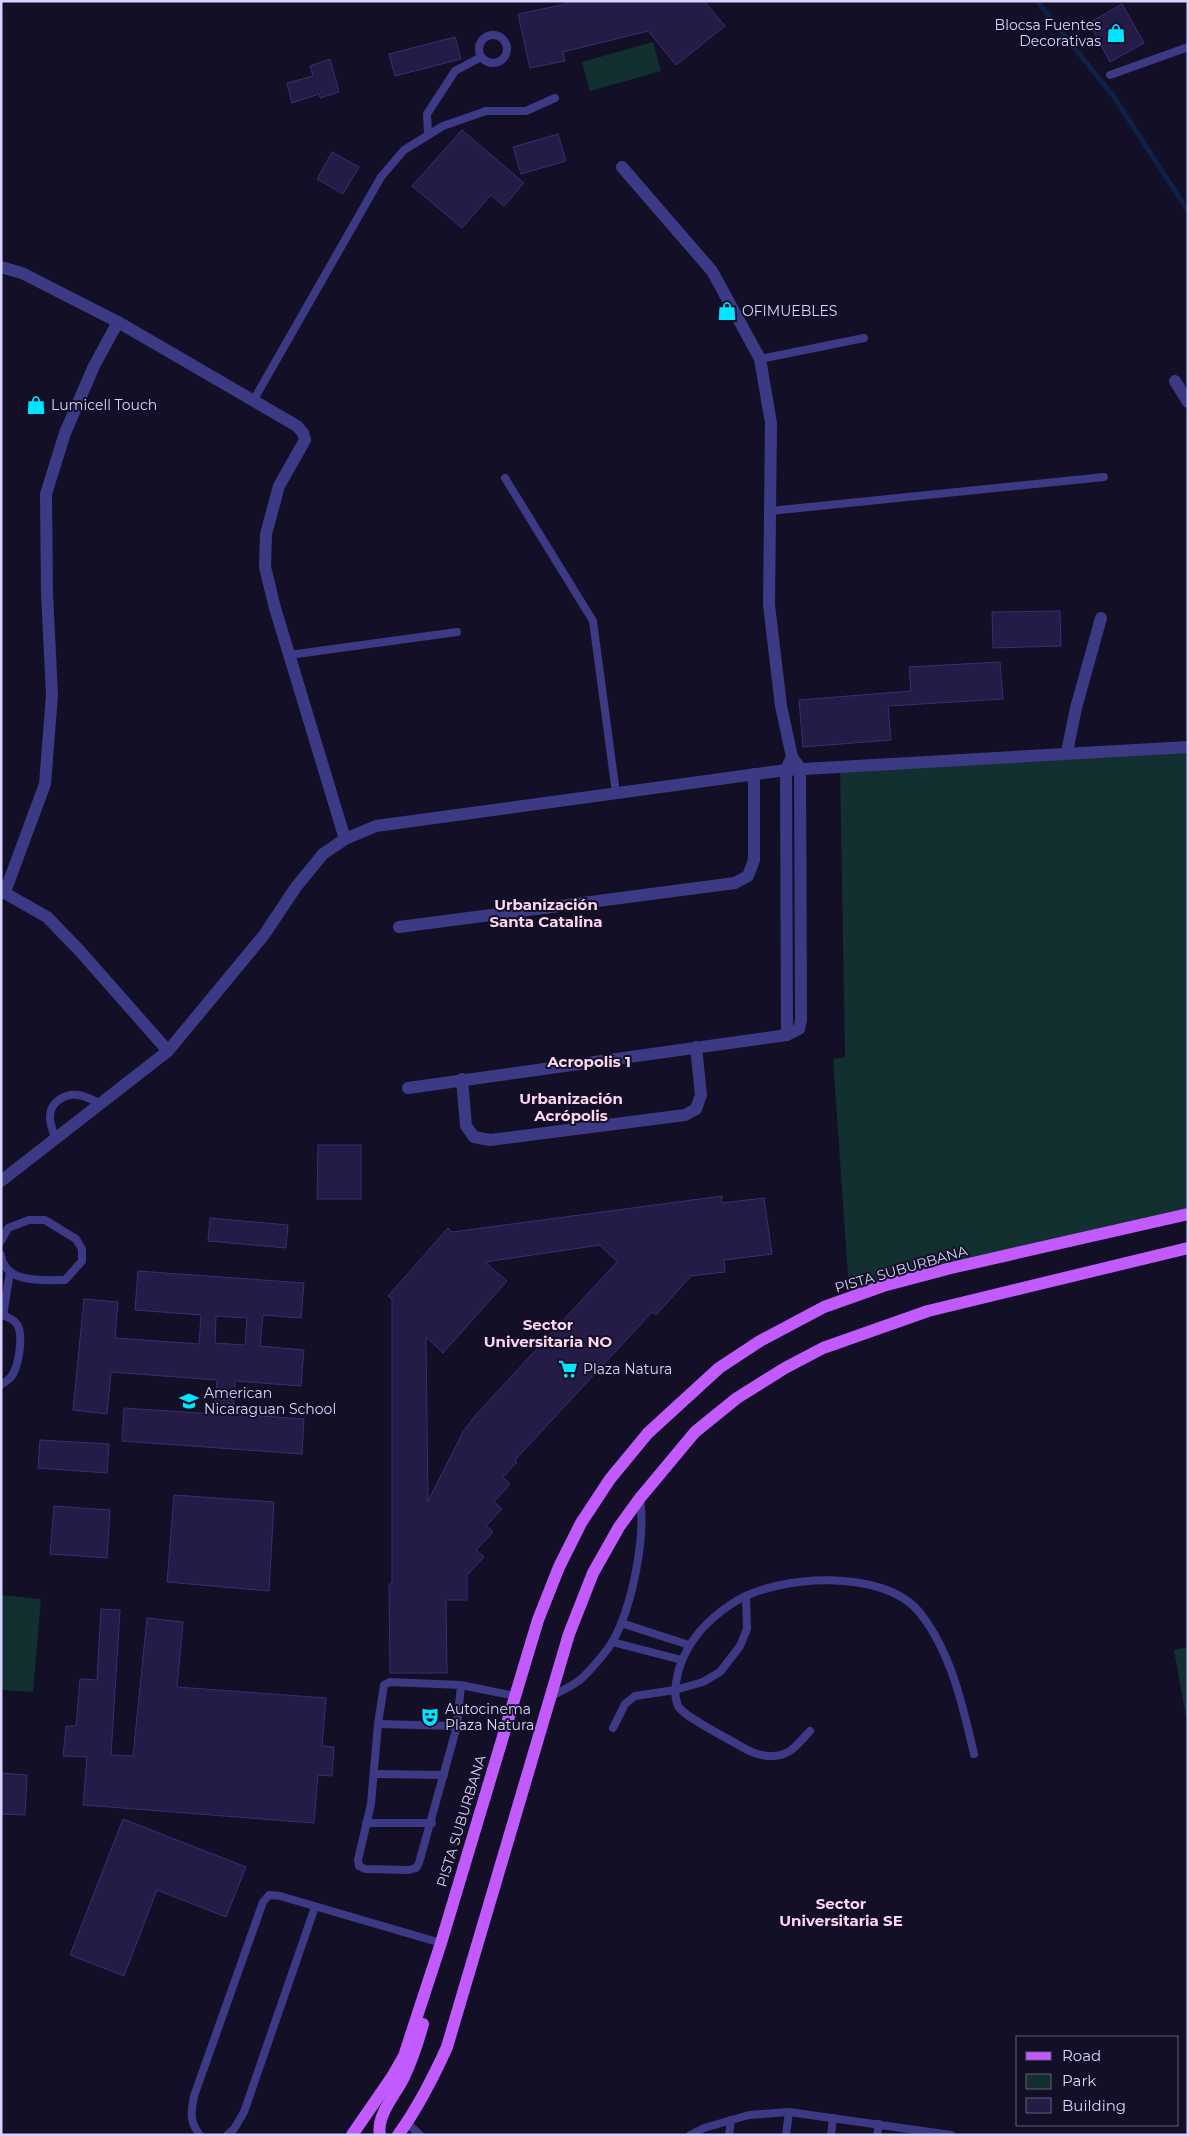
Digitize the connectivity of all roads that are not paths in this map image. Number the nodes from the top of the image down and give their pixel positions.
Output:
1 (1188, 47) edge
2 (481, 57) dead end
3 (1110, 75) dead end
4 (555, 98) dead end
5 (428, 135) junction
6 (622, 167) dead end
7 (1, 267) edge
8 (118, 322) junction
9 (864, 338) dead end
10 (760, 359) junction
11 (1175, 381) dead end
12 (253, 401) junction
13 (1188, 402) edge
14 (1104, 477) dead end
15 (505, 478) dead end
16 (770, 511) junction
17 (1100, 618) dead end
18 (458, 632) dead end
19 (289, 655) junction
20 (1188, 747) edge
21 (1067, 752) junction
22 (792, 757) junction
23 (800, 768) junction
24 (786, 770) junction
25 (754, 774) junction
26 (616, 793) junction
27 (346, 839) junction
28 (3, 891) edge
29 (399, 927) dead end
30 (787, 1035) junction
31 (696, 1047) junction
32 (168, 1051) junction
33 (462, 1079) junction
34 (408, 1088) dead end
35 (100, 1103) junction
36 (55, 1139) junction
37 (1, 1181) edge
38 (1188, 1214) edge
39 (1, 1241) edge
40 (1188, 1248) edge
41 (1, 1255) edge
42 (10, 1272) junction
43 (2, 1315) edge
44 (1, 1385) edge
45 (640, 1498) junction
46 (746, 1597) junction
47 (621, 1624) junction
48 (612, 1642) junction
49 (689, 1645) junction
50 (682, 1660) junction
51 (461, 1685) junction
52 (675, 1690) junction
53 (515, 1696) junction
54 (551, 1696) junction
55 (378, 1724) junction
56 (457, 1726) junction
57 (613, 1728) dead end
58 (810, 1731) dead end
59 (974, 1754) dead end
60 (374, 1774) junction
61 (444, 1775) junction
62 (366, 1823) junction
63 (432, 1823) junction
64 (315, 1907) junction
65 (448, 1917) junction
66 (441, 1943) junction
67 (789, 2112) junction
68 (833, 2118) junction
69 (731, 2120) junction
70 (407, 2122) junction
71 (879, 2124) junction
72 (922, 2133) edge
73 (200, 2135) edge
74 (227, 2135) edge
75 (352, 2135) edge
76 (380, 2135) edge
77 (398, 2135) edge
78 (420, 2135) edge
79 (690, 2135) edge
80 (729, 2135) edge
81 (786, 2135) edge
82 (831, 2135) edge
83 (877, 2135) edge
84 (951, 2135) edge

1 - 3 lane
2 - 5 lane
4 - 5 lane
5 - 12 lane
6 - 10 street
7 - 8 street
8 - 12 street
8 - 28 street
9 - 10 lane
10 - 16 street
11 - 13 street
12 - 19 street
14 - 16 lane
15 - 26 lane
16 - 22 street
17 - 21 street
18 - 19 lane
19 - 27 street
20 - 21 street
21 - 23 street
22 - 23 street
22 - 24 street
23 - 24 street
23 - 30 street
24 - 25 street
24 - 30 street
25 - 26 street
25 - 29 street
26 - 27 street
27 - 32 street
28 - 32 street
30 - 31 street
31 - 33 street
31 - 33 street
32 - 35 street
33 - 34 street
35 - 36 street
35 - 36 lane
36 - 37 street
38 - 53 main road, PISTA SUBURBANA
39 - 42 lane
40 - 45 main road
41 - 42 lane
42 - 43 lane
43 - 44 lane
45 - 47 lane
45 - 54 main road
46 - 49 lane
46 - 52 lane
46 - 59 lane
47 - 48 lane
47 - 49 lane
48 - 50 lane
48 - 54 lane
49 - 50 lane
50 - 52 lane
51 - 53 lane
51 - 55 lane
51 - 56 lane
52 - 57 lane
52 - 58 lane
53 - 65 main road, PISTA SUBURBANA
54 - 70 main road
55 - 56 lane
55 - 60 lane
56 - 61 lane
60 - 61 lane
60 - 62 lane
61 - 63 lane
62 - 63 lane
62 - 63 lane
64 - 66 lane
64 - 73 lane
64 - 74 lane
65 - 66 main road, PISTA SUBURBANA
65 - 76 main road
66 - 75 main road, PISTA SUBURBANA
67 - 68 lane
67 - 69 lane
67 - 81 lane
68 - 71 lane
68 - 82 lane
69 - 79 lane
69 - 80 lane
70 - 77 main road
70 - 78 lane
71 - 72 lane
71 - 83 lane
72 - 84 lane

